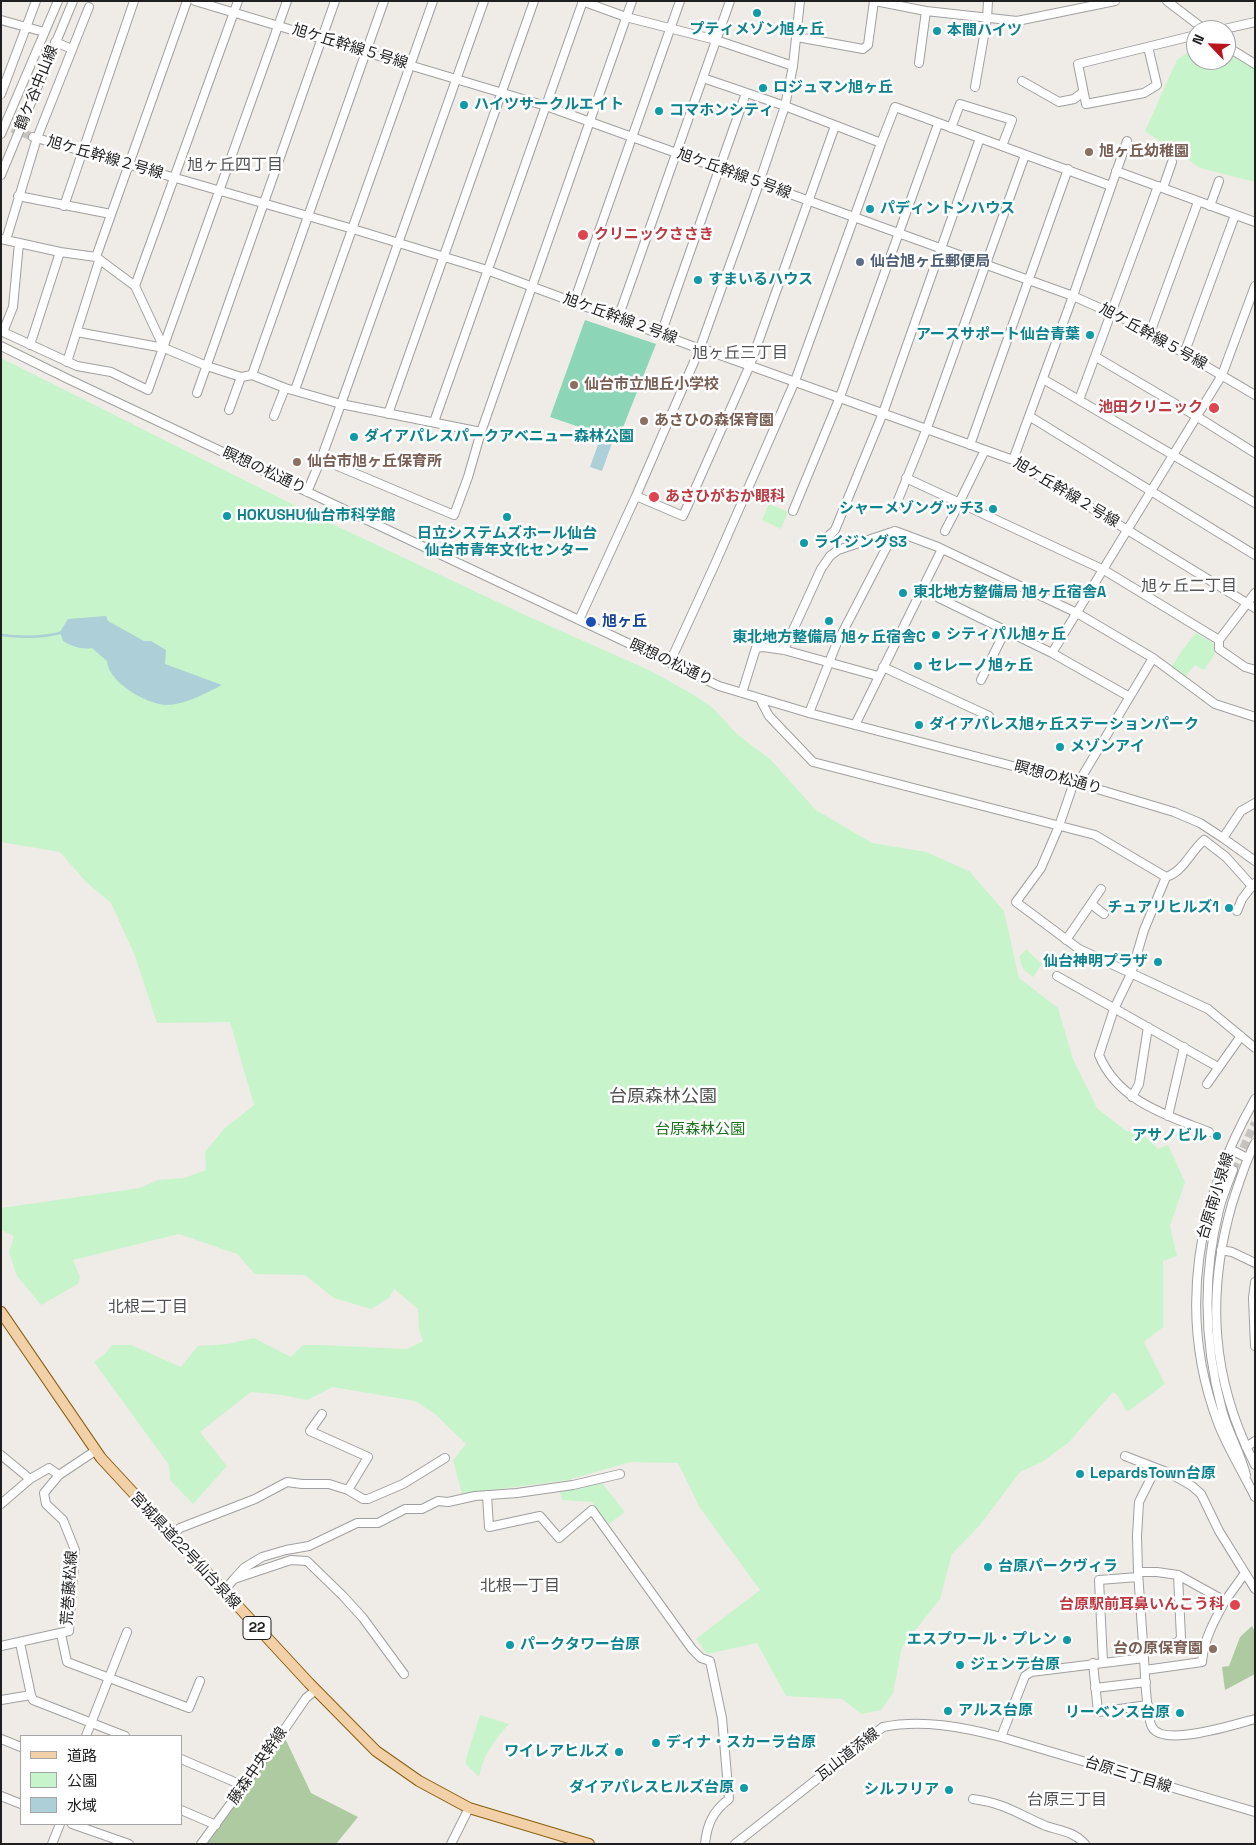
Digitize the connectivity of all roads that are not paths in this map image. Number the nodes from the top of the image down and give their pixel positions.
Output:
1 (36, 1) edge
2 (58, 1) edge
3 (73, 1) edge
4 (134, 1) edge
5 (187, 1) edge
6 (195, 1) edge
7 (238, 1) edge
8 (287, 1) edge
9 (335, 1) edge
10 (384, 1) edge
11 (433, 1) edge
12 (484, 1) edge
13 (534, 1) edge
14 (583, 1) edge
15 (632, 1) edge
16 (680, 1) edge
17 (730, 1) edge
18 (800, 1) edge
19 (875, 1) edge
20 (988, 1) edge
21 (1115, 1) edge
22 (1167, 1) edge
23 (89, 7) dead end
24 (926, 11) junction
25 (234, 12) junction
26 (626, 17) junction
27 (988, 19) junction
28 (1, 20) edge
29 (1192, 20) edge
30 (1255, 22) edge
31 (278, 26) junction
32 (1236, 26) edge
33 (27, 27) junction
34 (671, 29) junction
35 (44, 32) junction
36 (797, 38) junction
37 (1186, 38) edge
38 (322, 39) junction
39 (716, 40) junction
40 (55, 42) junction
41 (1148, 47) junction
42 (72, 49) junction
43 (1236, 52) edge
44 (367, 53) junction
45 (919, 63) dead end
46 (1255, 64) edge
47 (411, 66) junction
48 (794, 66) junction
49 (703, 78) junction
50 (456, 79) junction
51 (1022, 81) dead end
52 (975, 87) dead end
53 (502, 92) junction
54 (1084, 92) junction
55 (746, 93) junction
56 (1, 94) edge
57 (546, 106) junction
58 (785, 106) junction
59 (588, 121) junction
60 (938, 124) junction
61 (835, 126) junction
62 (951, 128) junction
63 (1, 134) edge
64 (35, 137) junction
65 (632, 137) junction
66 (980, 138) junction
67 (1127, 141) dead end
68 (881, 143) junction
69 (1002, 146) junction
70 (82, 152) junction
71 (676, 154) junction
72 (1024, 155) junction
73 (1172, 162) dead end
74 (129, 164) junction
75 (720, 169) junction
76 (1068, 169) junction
77 (1116, 171) junction
78 (1, 175) edge
79 (175, 178) junction
80 (1219, 181) dead end
81 (759, 183) junction
82 (1111, 186) junction
83 (1160, 187) junction
84 (220, 191) junction
85 (18, 196) junction
86 (808, 201) junction
87 (1198, 202) junction
88 (264, 204) junction
89 (64, 206) junction
90 (1210, 206) junction
91 (111, 214) junction
92 (1235, 215) junction
93 (309, 217) junction
94 (855, 218) junction
95 (1255, 222) edge
96 (353, 229) junction
97 (899, 234) junction
98 (3, 240) edge
99 (19, 243) junction
100 (397, 243) junction
101 (942, 250) junction
102 (60, 252) junction
103 (444, 257) junction
104 (97, 259) junction
105 (985, 265) junction
106 (487, 270) junction
107 (1029, 281) junction
108 (135, 286) junction
109 (532, 286) junction
110 (1255, 286) edge
111 (1073, 296) junction
112 (574, 302) junction
113 (1112, 312) junction
114 (618, 318) junction
115 (77, 332) junction
116 (1150, 332) junction
117 (661, 334) junction
118 (30, 344) junction
119 (1, 346) edge
120 (164, 348) junction
121 (700, 348) junction
122 (1184, 354) junction
123 (1096, 357) junction
124 (67, 362) junction
125 (750, 365) junction
126 (207, 366) junction
127 (1222, 375) junction
128 (252, 376) junction
129 (241, 377) junction
130 (1043, 379) junction
131 (795, 381) junction
132 (285, 388) junction
133 (295, 390) junction
134 (197, 392) dead end
135 (1255, 395) edge
136 (840, 397) junction
137 (1079, 400) junction
138 (341, 404) junction
139 (229, 410) dead end
140 (388, 414) junction
141 (883, 414) junction
142 (274, 416) dead end
143 (1029, 416) junction
144 (1196, 416) junction
145 (434, 422) junction
146 (927, 428) junction
147 (481, 432) junction
148 (970, 445) junction
149 (985, 450) junction
150 (1255, 453) edge
151 (1173, 454) junction
152 (321, 459) junction
153 (1014, 460) junction
154 (906, 478) junction
155 (306, 492) junction
156 (1150, 492) junction
157 (636, 496) junction
158 (960, 501) junction
159 (1255, 504) edge
160 (896, 505) dead end
161 (792, 511) dead end
162 (1127, 529) junction
163 (895, 531) junction
164 (945, 532) dead end
165 (822, 542) dead end
166 (942, 549) junction
167 (1255, 555) edge
168 (1104, 570) junction
169 (1255, 593) edge
170 (938, 598) dead end
171 (1248, 603) junction
172 (1255, 608) edge
173 (1077, 613) junction
174 (579, 620) junction
175 (1005, 631) junction
176 (1219, 640) junction
177 (784, 650) junction
178 (1052, 653) junction
179 (1153, 658) junction
180 (670, 662) junction
181 (829, 663) junction
182 (883, 667) junction
183 (1255, 670) edge
184 (878, 676) junction
185 (982, 680) dead end
186 (742, 693) junction
187 (1128, 696) junction
188 (760, 699) junction
189 (809, 713) junction
190 (989, 716) dead end
191 (1255, 717) edge
192 (855, 725) junction
193 (1076, 782) junction
194 (1255, 803) edge
195 (1059, 826) junction
196 (1223, 838) junction
197 (1255, 861) edge
198 (1166, 877) junction
199 (1253, 885) edge
200 (1102, 889) dead end
201 (1091, 904) junction
202 (1237, 911) dead end
203 (1104, 914) dead end
204 (1066, 940) junction
205 (1131, 974) junction
206 (1057, 976) dead end
207 (1114, 1009) junction
208 (1148, 1028) junction
209 (1242, 1036) junction
210 (1184, 1047) junction
211 (1255, 1048) edge
212 (1218, 1067) junction
213 (1207, 1084) dead end
214 (1132, 1097) junction
215 (1255, 1098) edge
216 (1168, 1116) junction
217 (1209, 1132) dead end
218 (1255, 1143) edge
219 (1230, 1149) junction
220 (1247, 1158) junction
221 (1233, 1170) tunnel mouth
222 (1222, 1250) junction
223 (1255, 1263) edge
224 (1255, 1282) edge
225 (1, 1312) edge
226 (1255, 1346) edge
227 (1215, 1377) junction
228 (322, 1414) dead end
229 (1255, 1441) edge
230 (1244, 1443) junction
231 (95, 1451) junction
232 (1, 1455) edge
233 (1125, 1456) dead end
234 (445, 1458) dead end
235 (1255, 1465) edge
236 (620, 1474) dead end
237 (59, 1475) junction
238 (1151, 1478) dead end
239 (30, 1479) junction
240 (1247, 1482) junction
241 (348, 1490) junction
242 (487, 1495) junction
243 (1255, 1497) edge
244 (1, 1504) edge
245 (171, 1536) junction
246 (1245, 1573) junction
247 (1138, 1574) junction
248 (1178, 1575) junction
249 (234, 1579) junction
250 (1255, 1589) edge
251 (223, 1592) junction
252 (1225, 1601) junction
253 (127, 1632) dead end
254 (61, 1634) junction
255 (20, 1643) junction
256 (1, 1645) edge
257 (1142, 1647) junction
258 (1144, 1658) junction
259 (1104, 1662) junction
260 (1093, 1663) junction
261 (1145, 1670) junction
262 (404, 1674) dead end
263 (109, 1678) junction
264 (200, 1681) dead end
265 (1146, 1682) junction
266 (1096, 1688) junction
267 (316, 1690) junction
268 (31, 1694) junction
269 (1, 1700) edge
270 (1148, 1705) junction
271 (1255, 1719) edge
272 (92, 1723) junction
273 (86, 1735) edge
274 (122, 1735) edge
275 (1001, 1737) junction
276 (1, 1739) edge
277 (20, 1747) edge
278 (182, 1759) edge
279 (244, 1786) junction
280 (1, 1796) edge
281 (973, 1798) dead end
282 (20, 1804) edge
283 (469, 1808) junction
284 (182, 1810) edge
285 (1255, 1812) edge
286 (216, 1824) junction
287 (60, 1825) edge
288 (75, 1825) edge
289 (52, 1844) edge
290 (129, 1844) edge
291 (201, 1844) edge
292 (451, 1844) edge
293 (589, 1844) edge
294 (705, 1844) edge
295 (735, 1844) edge
296 (1084, 1844) edge

1 - 33 street
2 - 35 street
3 - 40 street, 鶴ケ谷中山線
4 - 70 street
5 - 74 street
6 - 25 street, 旭ケ丘幹線５号線
7 - 25 street
8 - 31 street
9 - 38 street
10 - 44 street
11 - 47 street
12 - 50 street
13 - 53 street
14 - 26 street
14 - 57 street
15 - 26 street
16 - 34 street
17 - 39 street
18 - 36 street
19 - 24 street
19 - 36 street
20 - 27 street
21 - 27 street
22 - 29 street
23 - 42 street
24 - 27 street
24 - 45 street
25 - 31 street, 旭ケ丘幹線５号線
25 - 79 street
26 - 34 street
26 - 59 street
27 - 52 street
28 - 33 street
30 - 32 street
31 - 38 street, 旭ケ丘幹線５号線
31 - 84 street
33 - 35 street
33 - 56 street
34 - 39 street
34 - 65 street
35 - 63 street
36 - 48 street
37 - 41 street
38 - 44 street, 旭ケ丘幹線５号線
38 - 88 street
39 - 48 street
39 - 49 street
40 - 42 street
40 - 78 street, 鶴ケ谷中山線
41 - 54 street
41 - 54 street
42 - 64 street
43 - 46 street
44 - 47 street, 旭ケ丘幹線５号線
44 - 93 street
47 - 50 street, 旭ケ丘幹線５号線
47 - 96 street
48 - 58 street
49 - 55 street
49 - 71 street
50 - 53 street, 旭ケ丘幹線５号線
50 - 100 street
51 - 54 street
53 - 57 street, 旭ケ丘幹線５号線
53 - 103 street
55 - 58 street
55 - 75 street
57 - 59 street, 旭ケ丘幹線５号線
57 - 106 street
58 - 61 street
58 - 81 street
59 - 65 street, 旭ケ丘幹線５号線
59 - 109 street
60 - 62 street
60 - 68 street
60 - 97 street
61 - 68 street
61 - 86 street
62 - 66 street
62 - 69 street
64 - 70 street, 旭ケ丘幹線２号線
64 - 85 street
65 - 71 street, 旭ケ丘幹線５号線
65 - 112 street
66 - 69 street
66 - 101 street
67 - 77 street
68 - 94 street
69 - 72 street
70 - 74 street, 旭ケ丘幹線２号線
70 - 89 street
71 - 75 street, 旭ケ丘幹線５号線
71 - 114 street
72 - 76 street
72 - 105 street
73 - 83 street
74 - 79 street, 旭ケ丘幹線２号線
74 - 91 street
75 - 81 street, 旭ケ丘幹線５号線
75 - 117 street
76 - 82 street
76 - 107 street
77 - 82 street
77 - 83 street
79 - 84 street, 旭ケ丘幹線２号線
79 - 108 street
80 - 90 street
81 - 86 street, 旭ケ丘幹線５号線
81 - 121 street
82 - 111 street
83 - 87 street
83 - 113 street
84 - 88 street, 旭ケ丘幹線２号線
84 - 120 street
85 - 89 street
85 - 98 street
86 - 94 street, 旭ケ丘幹線５号線
86 - 125 street
87 - 90 street
87 - 116 street
88 - 93 street, 旭ケ丘幹線２号線
88 - 126 street
89 - 91 street
90 - 92 street
91 - 104 street
92 - 95 street
92 - 122 street
93 - 96 street, 旭ケ丘幹線２号線
93 - 128 street
94 - 97 street, 旭ケ丘幹線５号線
94 - 131 street
96 - 100 street, 旭ケ丘幹線２号線
96 - 133 street
97 - 101 street, 旭ケ丘幹線５号線
97 - 136 street
98 - 99 street
99 - 102 street
99 - 118 street
100 - 103 street, 旭ケ丘幹線２号線
100 - 138 street
101 - 105 street, 旭ケ丘幹線５号線
101 - 141 street
102 - 104 street
102 - 118 street
103 - 106 street, 旭ケ丘幹線２号線
103 - 140 street
104 - 108 street
104 - 115 street
105 - 107 street, 旭ケ丘幹線５号線
105 - 146 street
106 - 109 street, 旭ケ丘幹線２号線
106 - 145 street
107 - 111 street, 旭ケ丘幹線５号線
107 - 148 street
108 - 120 street
109 - 112 street, 旭ケ丘幹線２号線
109 - 147 street
110 - 127 street
111 - 113 street, 旭ケ丘幹線５号線
111 - 130 street
112 - 114 street, 旭ケ丘幹線２号線
113 - 116 street, 旭ケ丘幹線５号線
113 - 123 street
114 - 117 street, 旭ケ丘幹線２号線
115 - 120 street
115 - 124 street
116 - 122 street, 旭ケ丘幹線５号線
117 - 121 street, 旭ケ丘幹線２号線
118 - 124 street
119 - 155 street, 瞑想の松通り
120 - 124 street
120 - 126 street
121 - 125 street, 旭ケ丘幹線２号線
121 - 157 street
122 - 127 street, 旭ケ丘幹線５号線
123 - 137 street
123 - 144 street
125 - 131 street, 旭ケ丘幹線２号線
125 - 157 street
126 - 129 street
126 - 134 street
127 - 135 street, 旭ケ丘幹線５号線
127 - 144 street
128 - 129 street
128 - 132 street
129 - 139 street
130 - 137 street
130 - 143 street
131 - 136 street, 旭ケ丘幹線２号線
131 - 180 street
132 - 133 street
132 - 142 street
133 - 138 street
136 - 141 street, 旭ケ丘幹線２号線
136 - 161 street
137 - 151 street
138 - 140 street
138 - 152 street
140 - 145 street
141 - 146 street, 旭ケ丘幹線２号線
141 - 165 street
143 - 153 street
143 - 156 street
144 - 150 street
144 - 151 street
145 - 147 street
146 - 148 street, 旭ケ丘幹線２号線
146 - 154 street
147 - 152 street
148 - 149 street, 旭ケ丘幹線２号線
149 - 153 street, 旭ケ丘幹線２号線
149 - 158 street
151 - 156 street
151 - 159 street
152 - 155 street
153 - 162 street, 旭ケ丘幹線２号線
154 - 158 street
154 - 160 street
155 - 174 street, 瞑想の松通り
156 - 162 street
156 - 167 street
157 - 174 street
158 - 164 street
158 - 168 street
162 - 168 street
162 - 171 street, 旭ケ丘幹線２号線
163 - 166 street
163 - 177 street
163 - 181 street
166 - 173 street
166 - 182 street
168 - 173 street
168 - 176 street
169 - 171 street
170 - 175 street
171 - 172 street, 旭ケ丘幹線２号線
171 - 176 street
173 - 178 street
173 - 179 street
174 - 180 street, 瞑想の松通り
175 - 178 street
175 - 185 street
176 - 183 street
177 - 181 street
177 - 186 street
178 - 187 street
179 - 187 street
179 - 191 street
180 - 186 street, 瞑想の松通り
181 - 184 street
181 - 189 street
182 - 184 street
182 - 190 street
184 - 192 street
186 - 188 street, 瞑想の松通り
187 - 193 street
188 - 189 street, 瞑想の松通り
188 - 195 street
189 - 192 street, 瞑想の松通り
192 - 193 street, 瞑想の松通り
193 - 195 street
193 - 196 street, 瞑想の松通り
194 - 196 street
195 - 198 street
195 - 204 street
196 - 197 street, 瞑想の松通り
198 - 199 street
198 - 205 street
199 - 202 street
200 - 201 street
201 - 203 street
201 - 204 street
204 - 205 street
205 - 207 street
205 - 209 street
206 - 207 street
207 - 208 street
207 - 214 street
208 - 210 street
208 - 214 street
209 - 211 street
209 - 212 street
210 - 212 street
210 - 216 street
212 - 213 street
214 - 216 street
215 - 219 street, 台原南小泉線
216 - 217 street
218 - 220 street
219 - 220 street
219 - 240 street, 台原南小泉線
220 - 222 street
221 - 227 street
222 - 223 street
222 - 230 street
224 - 226 street
225 - 231 main road, 宮城県道22号仙台泉線 / 22
227 - 230 street
227 - 240 street
228 - 241 street
229 - 230 street
230 - 235 street
231 - 237 street, 荒巻藤松線
231 - 245 main road, 宮城県道22号仙台泉線 / 22
232 - 239 street
233 - 246 street
234 - 241 street
236 - 242 street
237 - 239 street
237 - 254 street, 荒巻藤松線
238 - 247 street
239 - 244 street
240 - 243 street, 台原南小泉線
241 - 245 street
242 - 249 street
242 - 294 street
245 - 251 main road, 宮城県道22号仙台泉線 / 22
246 - 250 street
246 - 252 street
247 - 248 street
247 - 257 street
247 - 259 street
248 - 252 street
248 - 257 street
249 - 251 street
249 - 262 street
251 - 267 main road, 宮城県道22号仙台泉線 / 22
252 - 261 street
253 - 263 street
254 - 255 street, 荒巻藤松線
254 - 263 street
255 - 256 street, 荒巻藤松線
255 - 268 street
257 - 258 street
258 - 259 street
258 - 261 street
259 - 260 street
260 - 266 street
260 - 275 street
261 - 265 street
263 - 264 street
263 - 272 street
265 - 266 street
265 - 270 street
266 - 270 street
267 - 279 street, 藤森中央幹線
267 - 283 main road, 宮城県道22号仙台泉線 / 22
268 - 269 street
268 - 272 street
270 - 271 street
272 - 273 street
272 - 274 street
275 - 285 street, 台原三丁目線
275 - 295 street, 瓦山道添線
276 - 277 street
278 - 279 street
279 - 286 street, 藤森中央幹線
280 - 282 street
281 - 296 street
283 - 292 street
283 - 293 main road, 宮城県道22号仙台泉線 / 22
284 - 286 street
286 - 291 street, 藤森中央幹線
287 - 289 street
288 - 290 street

